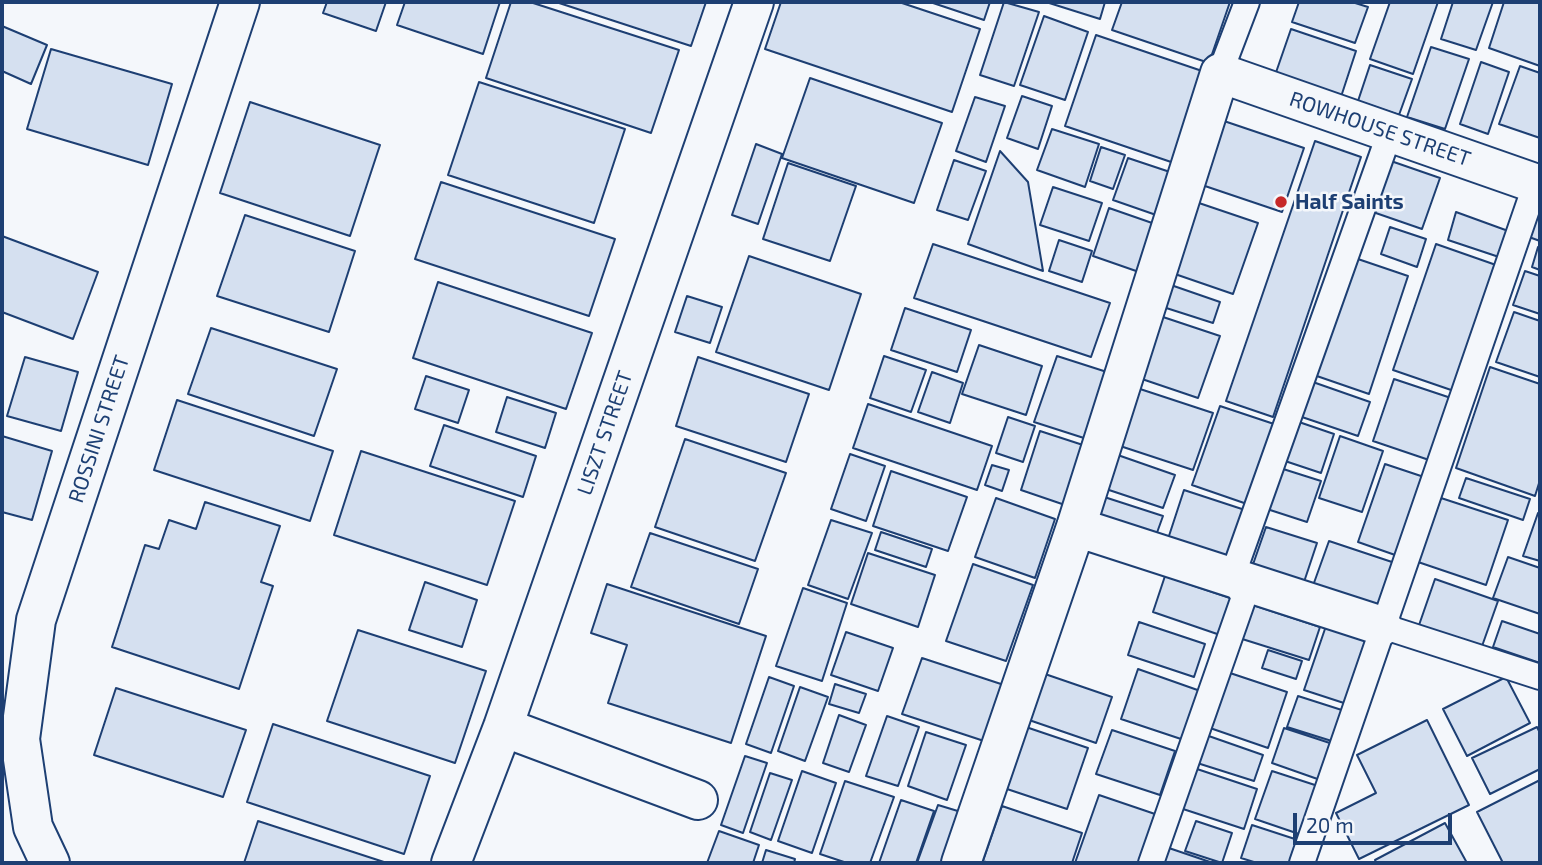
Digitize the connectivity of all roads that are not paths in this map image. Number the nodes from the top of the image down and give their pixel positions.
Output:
1 (240, 2) edge
2 (754, 2) edge
3 (1247, 2) edge
4 (1220, 73) junction
5 (1390, 132) junction
6 (1538, 184) edge
7 (1076, 527) junction
8 (1232, 577) junction
9 (1382, 626) junction
10 (1540, 677) edge
11 (503, 727) junction
12 (698, 800) dead end
13 (50, 863) edge
14 (451, 863) edge
15 (961, 863) edge
16 (1151, 863) edge
17 (1302, 863) edge

1 - 13 street, ROSSINI STREET
2 - 11 street, LISZT STREET
3 - 4 lane
4 - 5 street, ROWHOUSE STREET
4 - 7 street
5 - 6 street, ROWHOUSE STREET
5 - 8 lane
6 - 9 lane
7 - 8 street
7 - 15 street
8 - 9 street
8 - 16 lane
9 - 10 lane
9 - 17 lane
11 - 12 street
11 - 14 street, LISZT STREET

